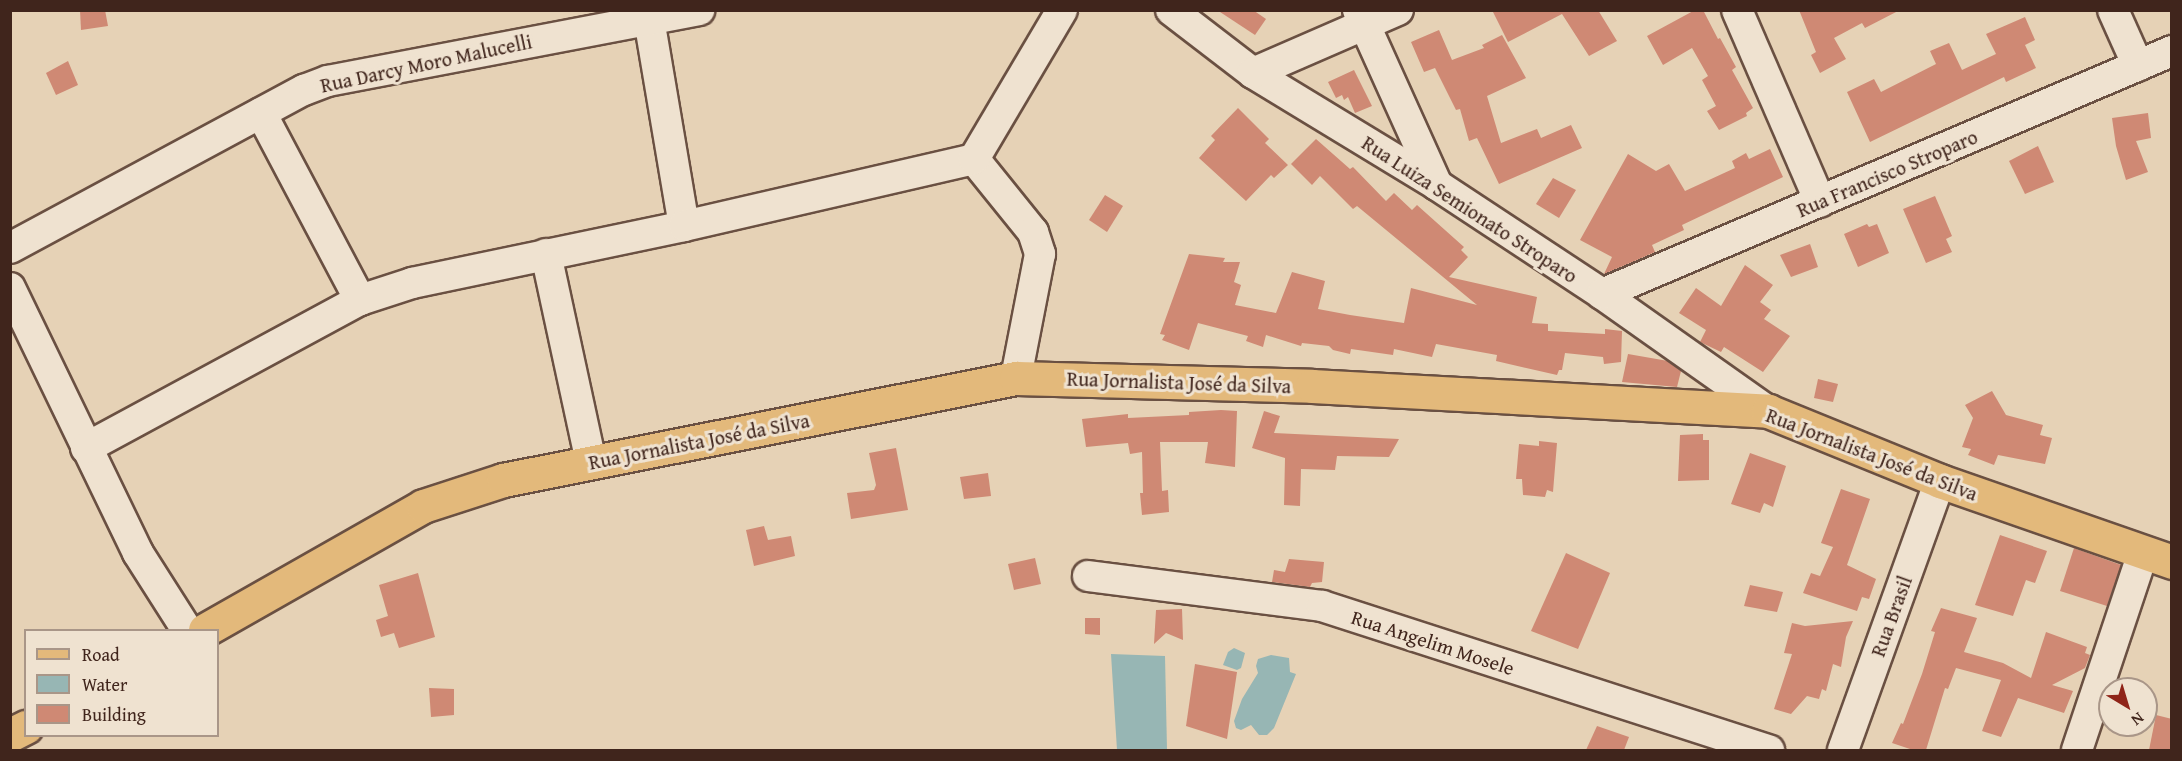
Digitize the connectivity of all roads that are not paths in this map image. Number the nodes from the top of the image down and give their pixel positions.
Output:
1 (699, 10) edge
2 (1062, 10) edge
3 (1171, 10) edge
4 (1398, 10) edge
5 (1737, 10) edge
6 (2114, 10) edge
7 (1362, 18) edge
8 (649, 19) junction
9 (2172, 51) edge
10 (2138, 66) junction
11 (1253, 73) junction
12 (261, 113) junction
13 (974, 159) junction
14 (1437, 185) junction
15 (1820, 202) junction
16 (684, 226) junction
17 (10, 248) edge
18 (546, 254) junction
19 (10, 288) edge
20 (1602, 294) junction
21 (360, 300) junction
22 (1016, 378) junction
23 (1768, 411) junction
24 (86, 448) junction
25 (591, 463) junction
26 (1940, 481) junction
27 (2157, 558) edge
28 (1088, 576) dead end
29 (185, 629) edge
30 (207, 629) edge
31 (24, 728) edge
32 (10, 735) edge
33 (1769, 750) edge
34 (1843, 750) edge
35 (2077, 750) edge

1 - 8 street, Rua Darcy Moro Malucelli
2 - 13 street
3 - 11 street, Rua Luiza Semionato Stroparo
4 - 7 street
5 - 15 street
6 - 10 street
7 - 11 street
7 - 14 street
8 - 12 street, Rua Darcy Moro Malucelli
8 - 16 street
9 - 10 street, Rua Francisco Stroparo
10 - 15 street, Rua Francisco Stroparo
11 - 14 street, Rua Luiza Semionato Stroparo
12 - 17 street, Rua Darcy Moro Malucelli
12 - 21 street
13 - 16 street
13 - 22 street
14 - 20 street, Rua Luiza Semionato Stroparo
15 - 20 street, Rua Francisco Stroparo
16 - 18 street
18 - 21 street
18 - 25 street
19 - 24 street
20 - 23 street, Rua Luiza Semionato Stroparo
21 - 24 street
22 - 23 main road, Rua Jornalista José da Silva
22 - 25 main road, Rua Jornalista José da Silva
23 - 26 main road, Rua Jornalista José da Silva
24 - 29 street
25 - 30 main road, Rua Jornalista José da Silva
26 - 27 main road, Rua Jornalista José da Silva
26 - 34 street, Rua Brasil
27 - 35 street
28 - 33 street, Rua Angelim Mosele
31 - 32 main road

